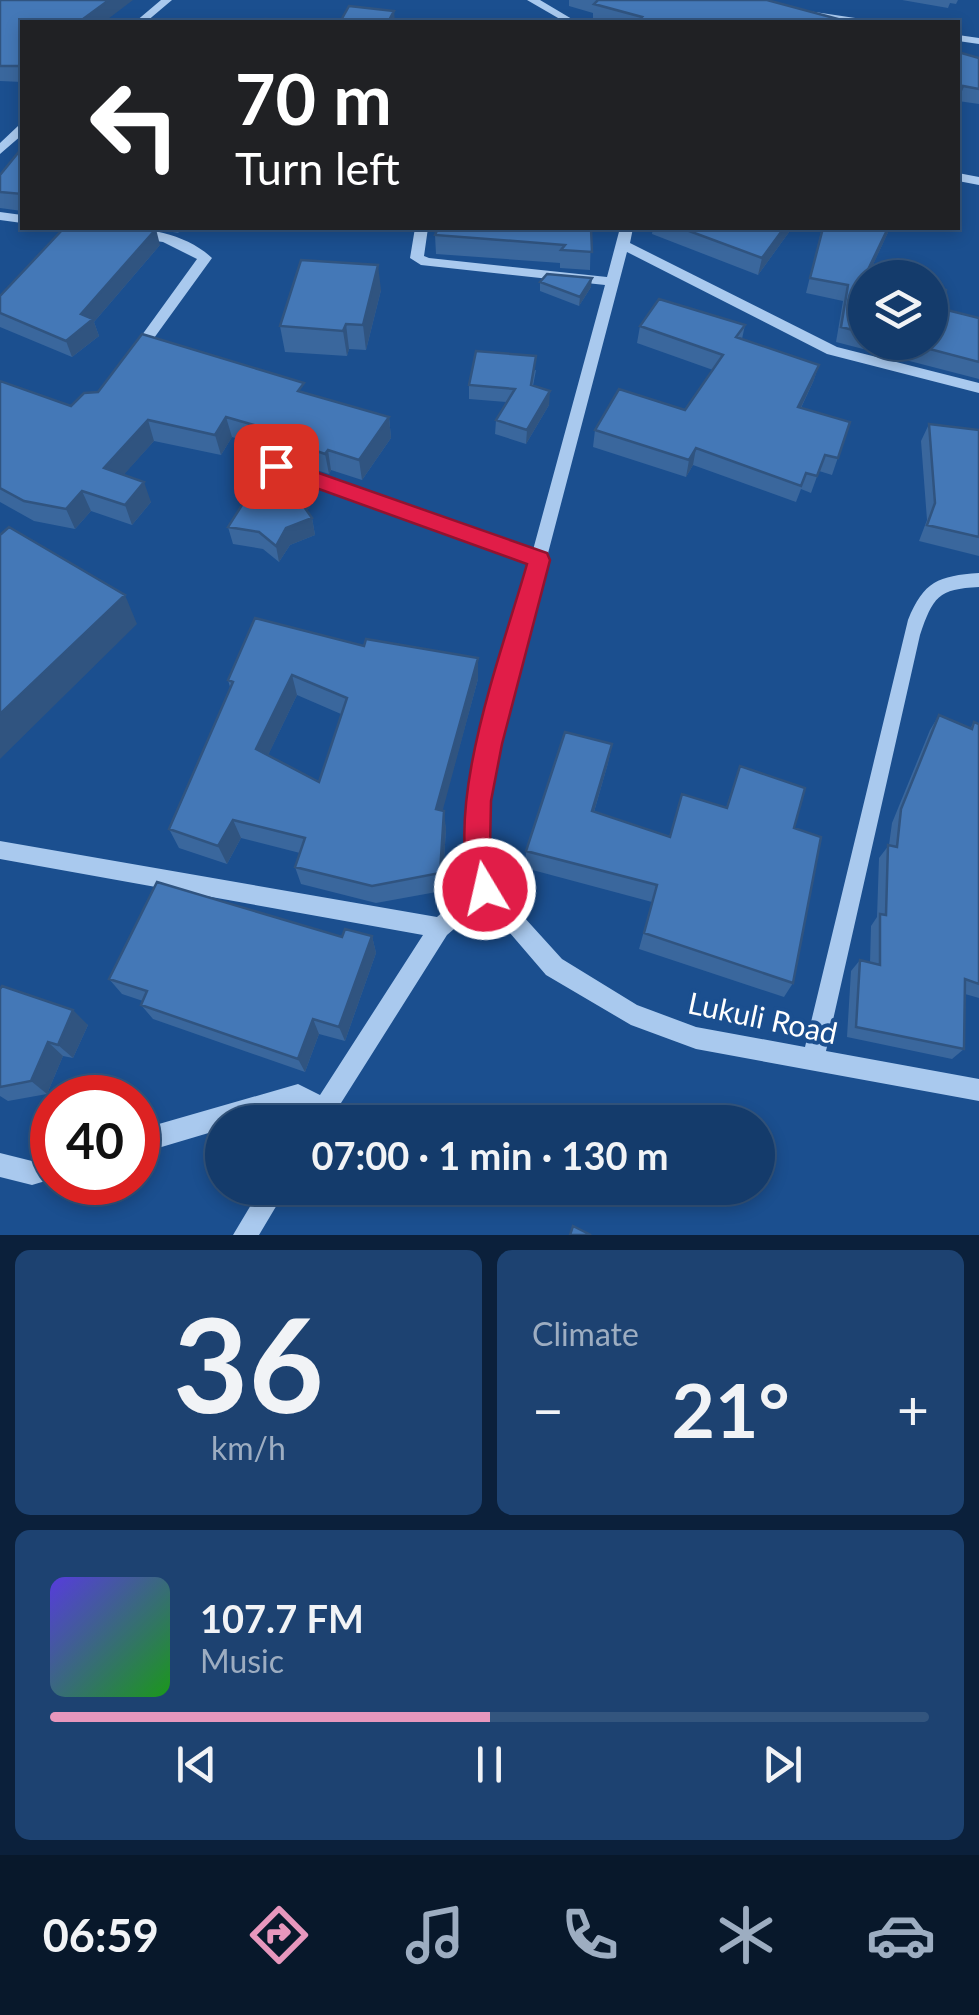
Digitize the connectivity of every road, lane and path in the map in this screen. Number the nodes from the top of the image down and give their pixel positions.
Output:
1 (167, 0) edge
2 (532, 0) edge
3 (790, 11) edge
4 (142, 20) edge
5 (568, 20) edge
6 (849, 20) edge
7 (20, 131) edge
8 (0, 150) edge
9 (111, 230) edge
10 (420, 230) edge
11 (625, 236) edge
12 (613, 282) junction
13 (130, 362) edge
14 (979, 388) edge
15 (276, 466) edge
16 (539, 560) junction
17 (979, 580) edge
18 (0, 850) edge
19 (485, 889) junction
20 (440, 928) junction
21 (813, 1060) junction
22 (979, 1090) edge
23 (264, 1105) edge
24 (308, 1105) edge
25 (327, 1105) edge
26 (205, 1122) edge
27 (160, 1136) edge
28 (0, 1165) edge
29 (30, 1173) edge
30 (264, 1205) edge
31 (245, 1235) edge

1 - 4 street
2 - 5 street
3 - 6 street
7 - 8 street
9 - 13 street
10 - 12 street
11 - 12 street
11 - 14 street
12 - 16 street
15 - 16 street
16 - 19 street
17 - 21 street
18 - 20 street
19 - 20 street
19 - 21 street, Lukuli Road
20 - 25 street
21 - 22 street, Lukuli Road
23 - 24 street
26 - 27 street
28 - 29 street
30 - 31 street

